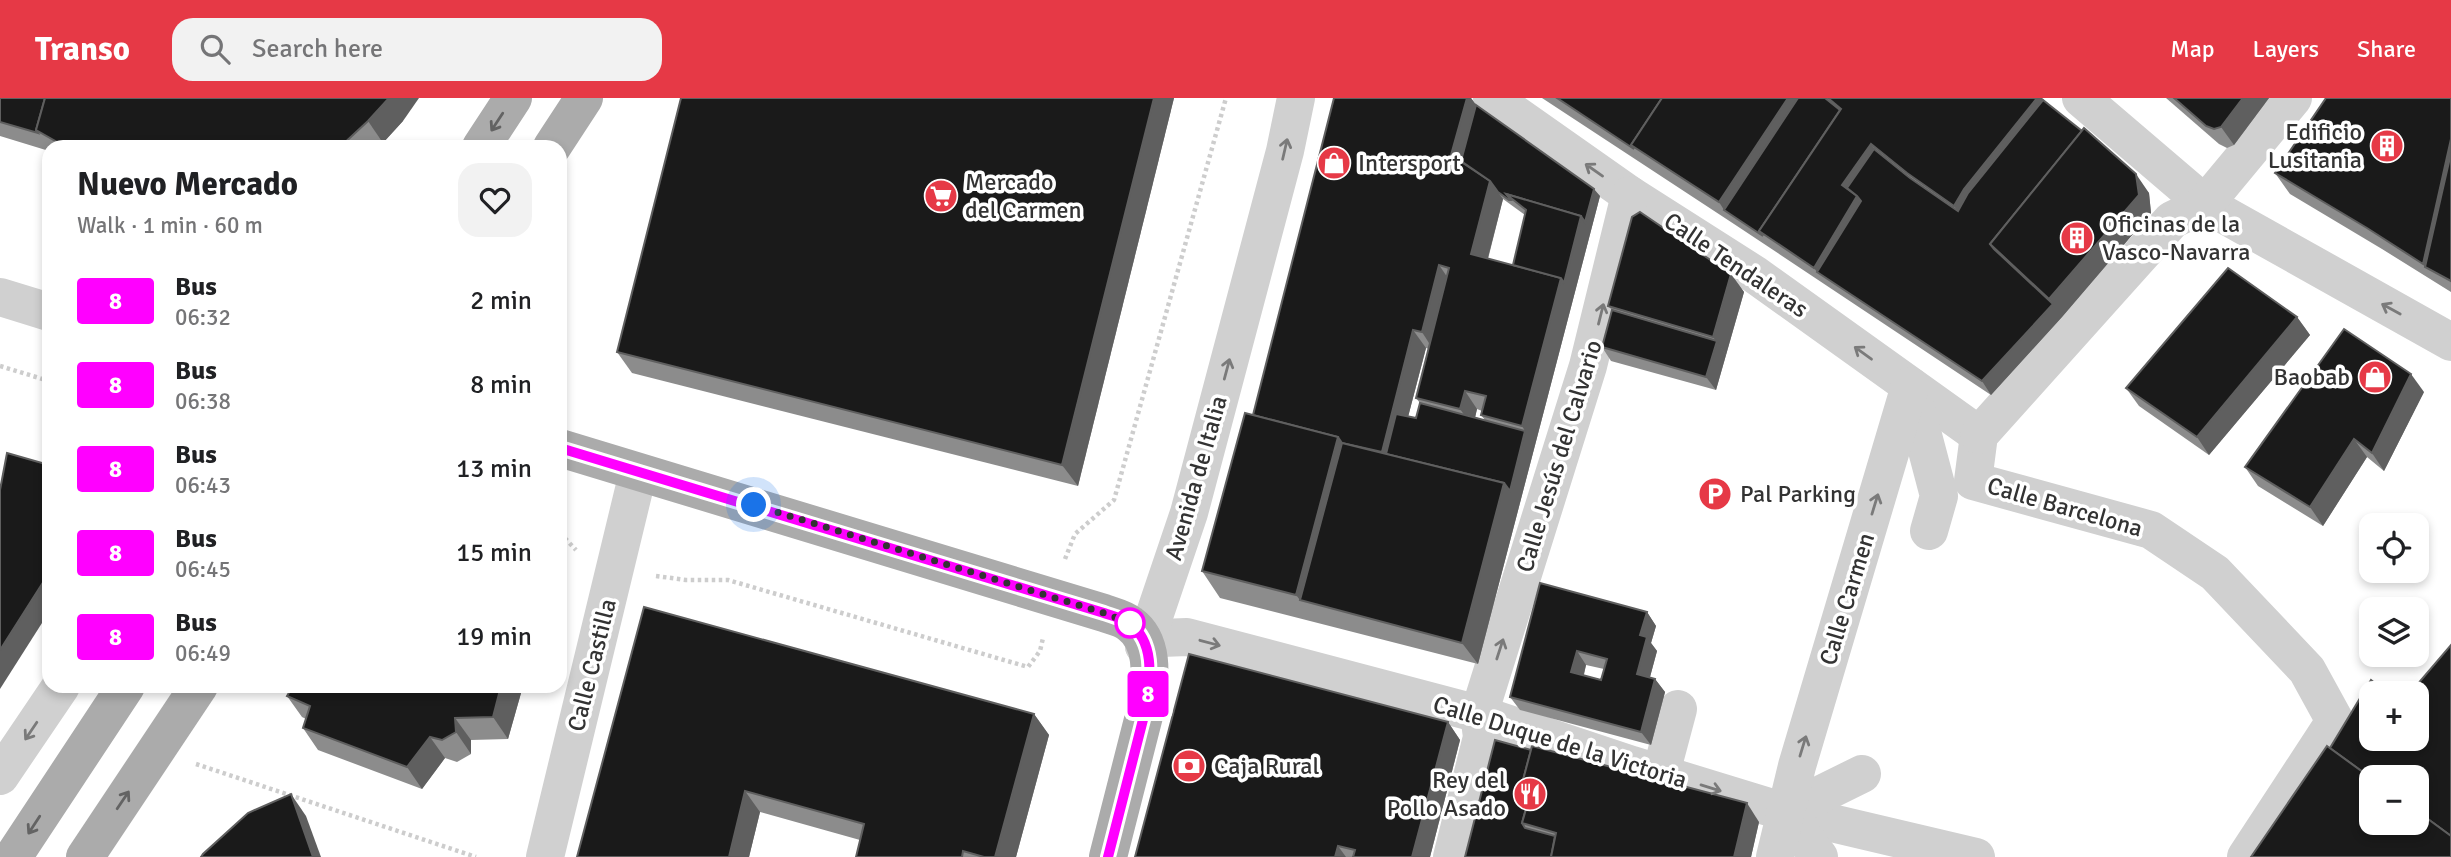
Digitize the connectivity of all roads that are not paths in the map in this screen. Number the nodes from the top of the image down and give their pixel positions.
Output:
1 (513, 98) edge
2 (584, 98) edge
3 (1296, 98) edge
4 (1492, 98) edge
5 (2081, 98) edge
6 (2293, 98) edge
7 (486, 140) edge
8 (557, 140) edge
9 (1630, 195) junction
10 (2205, 204) junction
11 (0, 297) edge
12 (42, 310) edge
13 (2451, 342) edge
14 (1910, 386) junction
15 (1979, 435) junction
16 (567, 450) edge
17 (638, 473) junction
18 (1929, 531) dead end
19 (1144, 646) junction
20 (56, 693) edge
21 (121, 693) edge
22 (194, 693) edge
23 (1678, 709) dead end
24 (1479, 714) junction
25 (1661, 773) junction
26 (1862, 774) dead end
27 (0, 776) edge
28 (1785, 811) junction
29 (13, 857) edge
30 (85, 857) edge
31 (545, 857) edge
32 (1108, 857) edge
33 (1452, 857) edge
34 (1775, 857) edge
35 (1819, 857) edge
36 (1976, 857) edge
37 (2246, 857) edge

1 -> 7 main road
2 - 8 main road
19 -> 3 street, Avenida de Italia
9 -> 4 street, Calle Tendaleras
5 - 10 street
6 - 10 street
14 -> 9 street, Calle Tendaleras
24 -> 9 street, Calle Jesús del Calvario
13 -> 10 street
10 - 15 street
11 - 12 street
14 - 15 street, Calle Tendaleras
14 - 18 street
28 -> 14 street, Calle Carmen
15 - 37 street, Calle Barcelona
16 - 17 main road
17 - 19 main road
17 - 31 street, Calle Castilla
19 -> 24 street, Calle Duque de la Victoria
19 - 32 main road, Avenida de Italia
20 -> 27 street
21 -> 29 main road
30 -> 22 main road
23 - 25 street
24 - 25 street, Calle Duque de la Victoria
24 - 33 street, Calle Jesús del Calvario
25 -> 28 street, Calle Duque de la Victoria
26 - 28 street
28 - 34 street, Calle Carmen
28 - 35 street
28 - 36 street, Calle Duque de la Victoria

